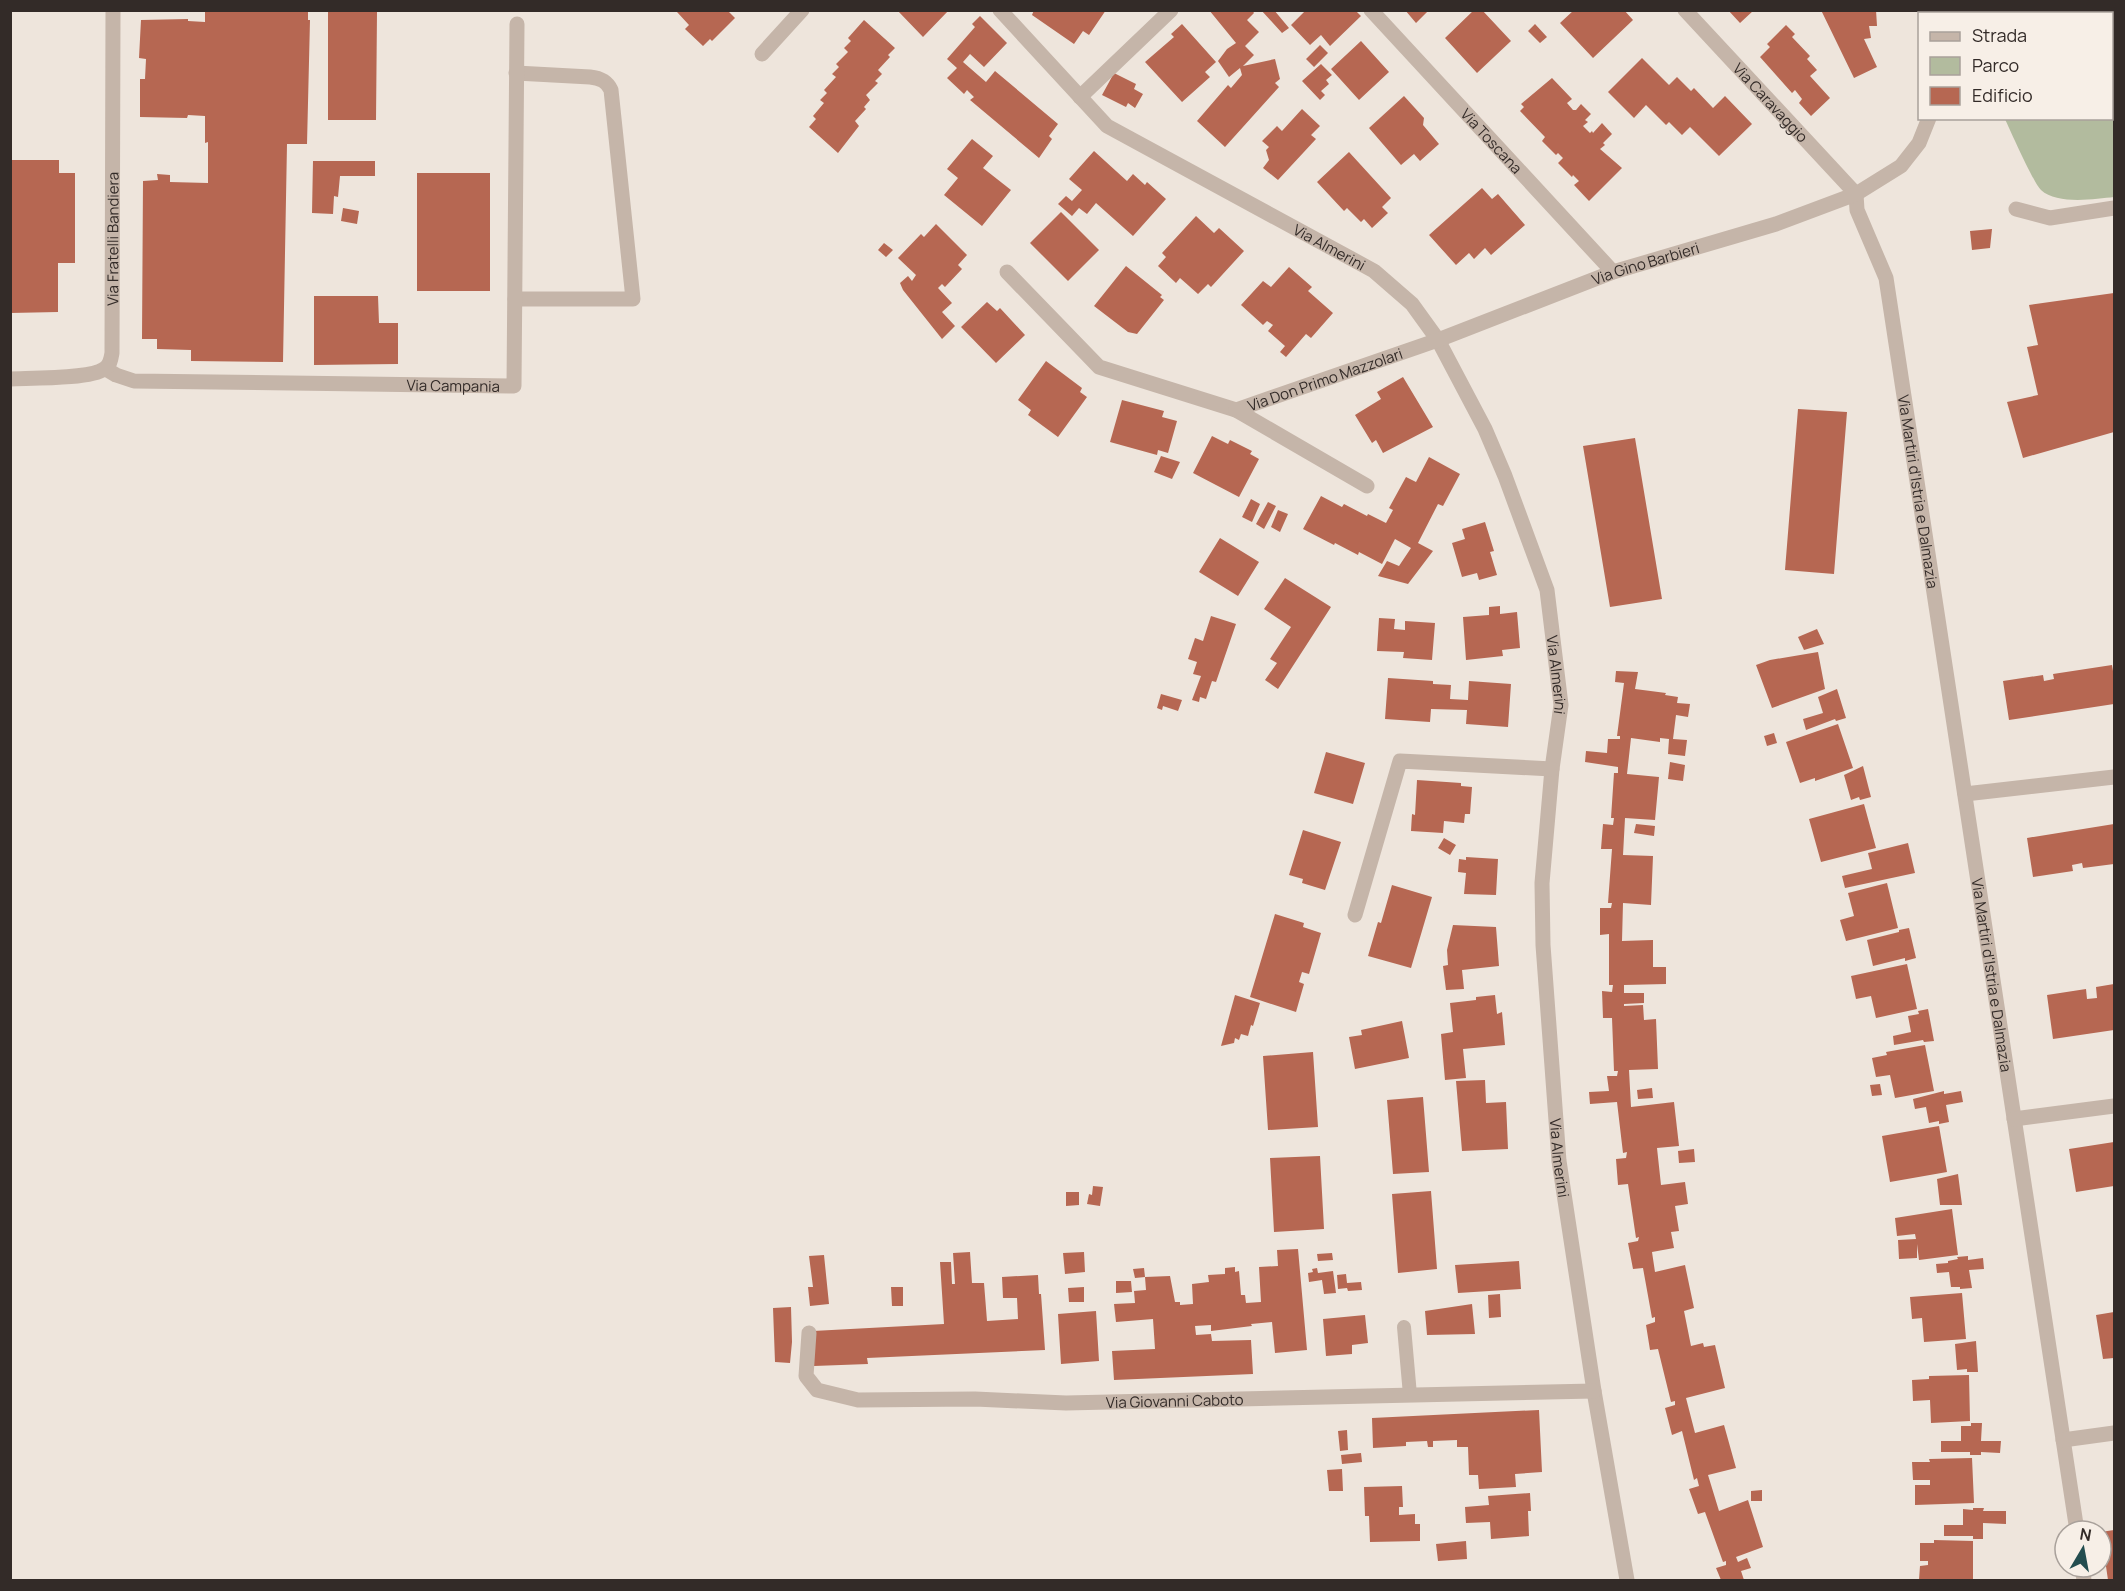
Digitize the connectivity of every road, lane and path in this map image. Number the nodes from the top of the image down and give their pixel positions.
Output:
1 (113, 10) edge
2 (802, 10) edge
3 (1000, 10) edge
4 (1171, 10) edge
5 (1371, 10) edge
6 (1685, 10) edge
7 (517, 24) dead end
8 (762, 54) dead end
9 (516, 73) junction
10 (1080, 97) junction
11 (1928, 120) edge
12 (1856, 194) junction
13 (2115, 208) edge
14 (2016, 209) dead end
15 (1007, 272) dead end
16 (1613, 272) junction
17 (515, 299) junction
18 (1438, 340) junction
19 (106, 369) junction
20 (10, 379) edge
21 (1236, 410) junction
22 (1367, 486) dead end
23 (1551, 769) junction
24 (2115, 777) edge
25 (1965, 794) junction
26 (1355, 915) dead end
27 (2115, 1106) edge
28 (2014, 1119) junction
29 (1404, 1327) dead end
30 (809, 1333) dead end
31 (1594, 1390) junction
32 (1410, 1395) junction
33 (2115, 1433) edge
34 (2063, 1440) junction
35 (2075, 1519) edge
36 (1627, 1581) edge

1 - 19 street, Via Fratelli Bandiera
2 - 8 street
3 - 10 street, Via Almerini
4 - 10 street
5 - 16 street, Via Toscana
6 - 12 street, Via Caravaggio
7 - 9 street, Via Campania
9 - 17 street, Via Campania
9 - 17 street
10 - 18 street, Via Almerini
11 - 12 street, Via Gino Barbieri
12 - 16 street, Via Gino Barbieri
12 - 25 street, Via Martiri d'Istria e Dalmazia
13 - 14 street
15 - 21 street, Via Don Primo Mazzolari
16 - 18 street, Via Gino Barbieri
17 - 19 street, Via Campania
18 - 21 street, Via Don Primo Mazzolari
18 - 23 street, Via Almerini
19 - 20 street
21 - 22 street
23 - 26 street
23 - 31 street, Via Almerini
24 - 25 street
25 - 28 street, Via Martiri d'Istria e Dalmazia
27 - 28 street
28 - 34 street, Via Martiri d'Istria e Dalmazia
29 - 32 lane
30 - 32 street, Via Giovanni Caboto
31 - 32 street, Via Giovanni Caboto
31 - 36 street, Via Almerini
33 - 34 street
34 - 35 street, Via Martiri d'Istria e Dalmazia

